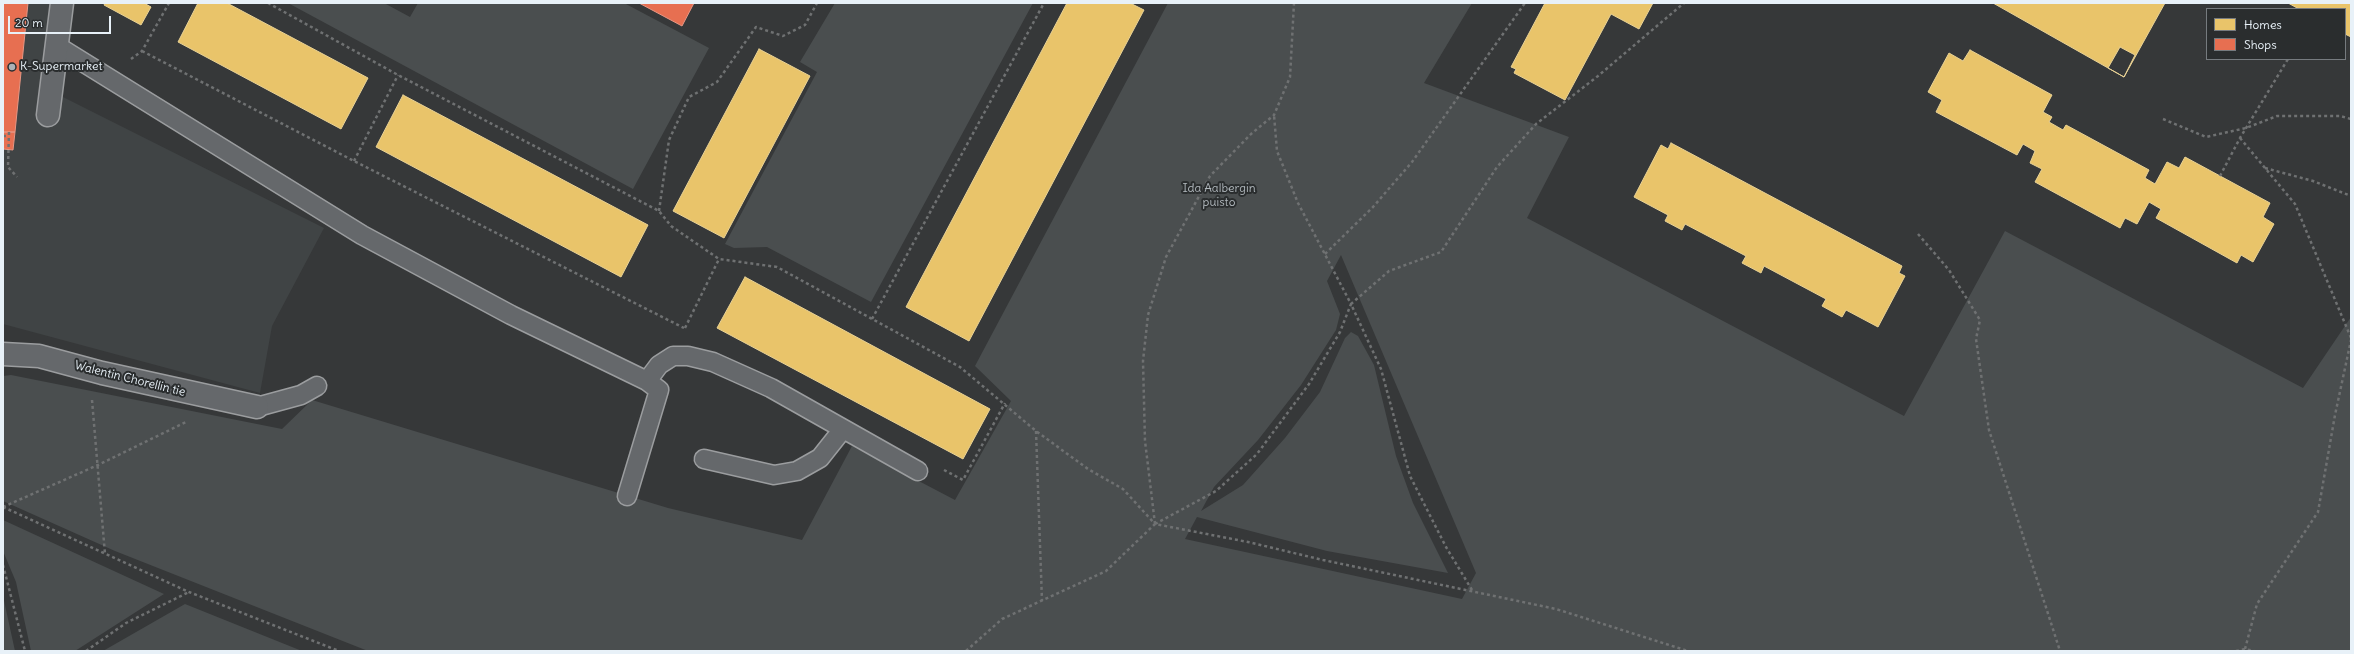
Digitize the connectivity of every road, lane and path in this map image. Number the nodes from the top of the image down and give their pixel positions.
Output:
1 (62, 3) edge
2 (169, 3) edge
3 (268, 3) edge
4 (817, 3) edge
5 (1044, 3) edge
6 (1294, 3) edge
7 (1525, 3) edge
8 (1684, 3) edge
9 (57, 46) junction
10 (142, 51) junction
11 (2287, 60) edge
12 (127, 62) dead end
13 (398, 75) junction
14 (48, 115) dead end
15 (1274, 115) junction
16 (2163, 118) dead end
17 (2351, 119) edge
18 (2246, 128) junction
19 (9, 132) dead end
20 (3, 136) edge
21 (9, 136) junction
22 (2240, 138) junction
23 (354, 162) junction
24 (2265, 168) junction
25 (2220, 176) dead end
26 (17, 178) dead end
27 (2351, 196) edge
28 (659, 211) junction
29 (1918, 234) dead end
30 (1325, 254) junction
31 (718, 259) junction
32 (1351, 304) junction
33 (872, 319) junction
34 (685, 328) junction
35 (2351, 339) edge
36 (3, 354) edge
37 (673, 356) junction
38 (90, 370) junction
39 (647, 381) junction
40 (317, 386) dead end
41 (227, 402) junction
42 (257, 407) joint
43 (843, 429) junction
44 (1036, 431) junction
45 (704, 459) dead end
46 (98, 465) junction
47 (918, 471) dead end
48 (627, 496) dead end
49 (3, 507) edge
50 (1155, 524) junction
51 (105, 554) junction
52 (3, 565) edge
53 (1472, 590) junction
54 (189, 592) junction
55 (1042, 601) junction
56 (2245, 649) junction
57 (25, 651) edge
58 (86, 651) edge
59 (339, 651) edge
60 (966, 651) edge
61 (1688, 651) edge
62 (2060, 651) edge
63 (2236, 651) edge
64 (2254, 651) edge

1 - 9 street
2 - 10 path
3 - 13 path
4 - 28 path
5 - 33 path
6 - 15 path
7 - 30 path
8 - 32 path
9 - 14 street
9 - 39 lane
10 - 12 path
10 - 23 path
11 - 18 path
13 - 23 path
13 - 28 path
15 - 30 path
15 - 50 path
16 - 18 path
17 - 18 path
18 - 22 path
19 - 21 path
20 - 21 path
21 - 26 path
22 - 24 path
22 - 25 path
23 - 34 path
24 - 27 path
24 - 35 path
28 - 31 path
29 - 62 path
30 - 32 path
31 - 33 path
31 - 34 path
32 - 50 path
32 - 53 path
33 - 44 path
34 - 37 path
35 - 56 path
36 - 38 street, Walentin Chorellin tie
37 - 39 lane
37 - 43 lane
38 - 41 street, Walentin Chorellin tie
38 - 46 path
39 - 48 lane
40 - 42 lane
41 - 42 street, Walentin Chorellin tie
41 - 46 path
43 - 45 lane
43 - 47 lane
44 - 50 path
44 - 55 path
46 - 49 path
46 - 51 path
49 - 51 path
50 - 53 path
50 - 55 path
51 - 54 path
52 - 57 path
53 - 61 path
54 - 58 path
54 - 59 path
55 - 60 path
56 - 63 path
56 - 64 path

